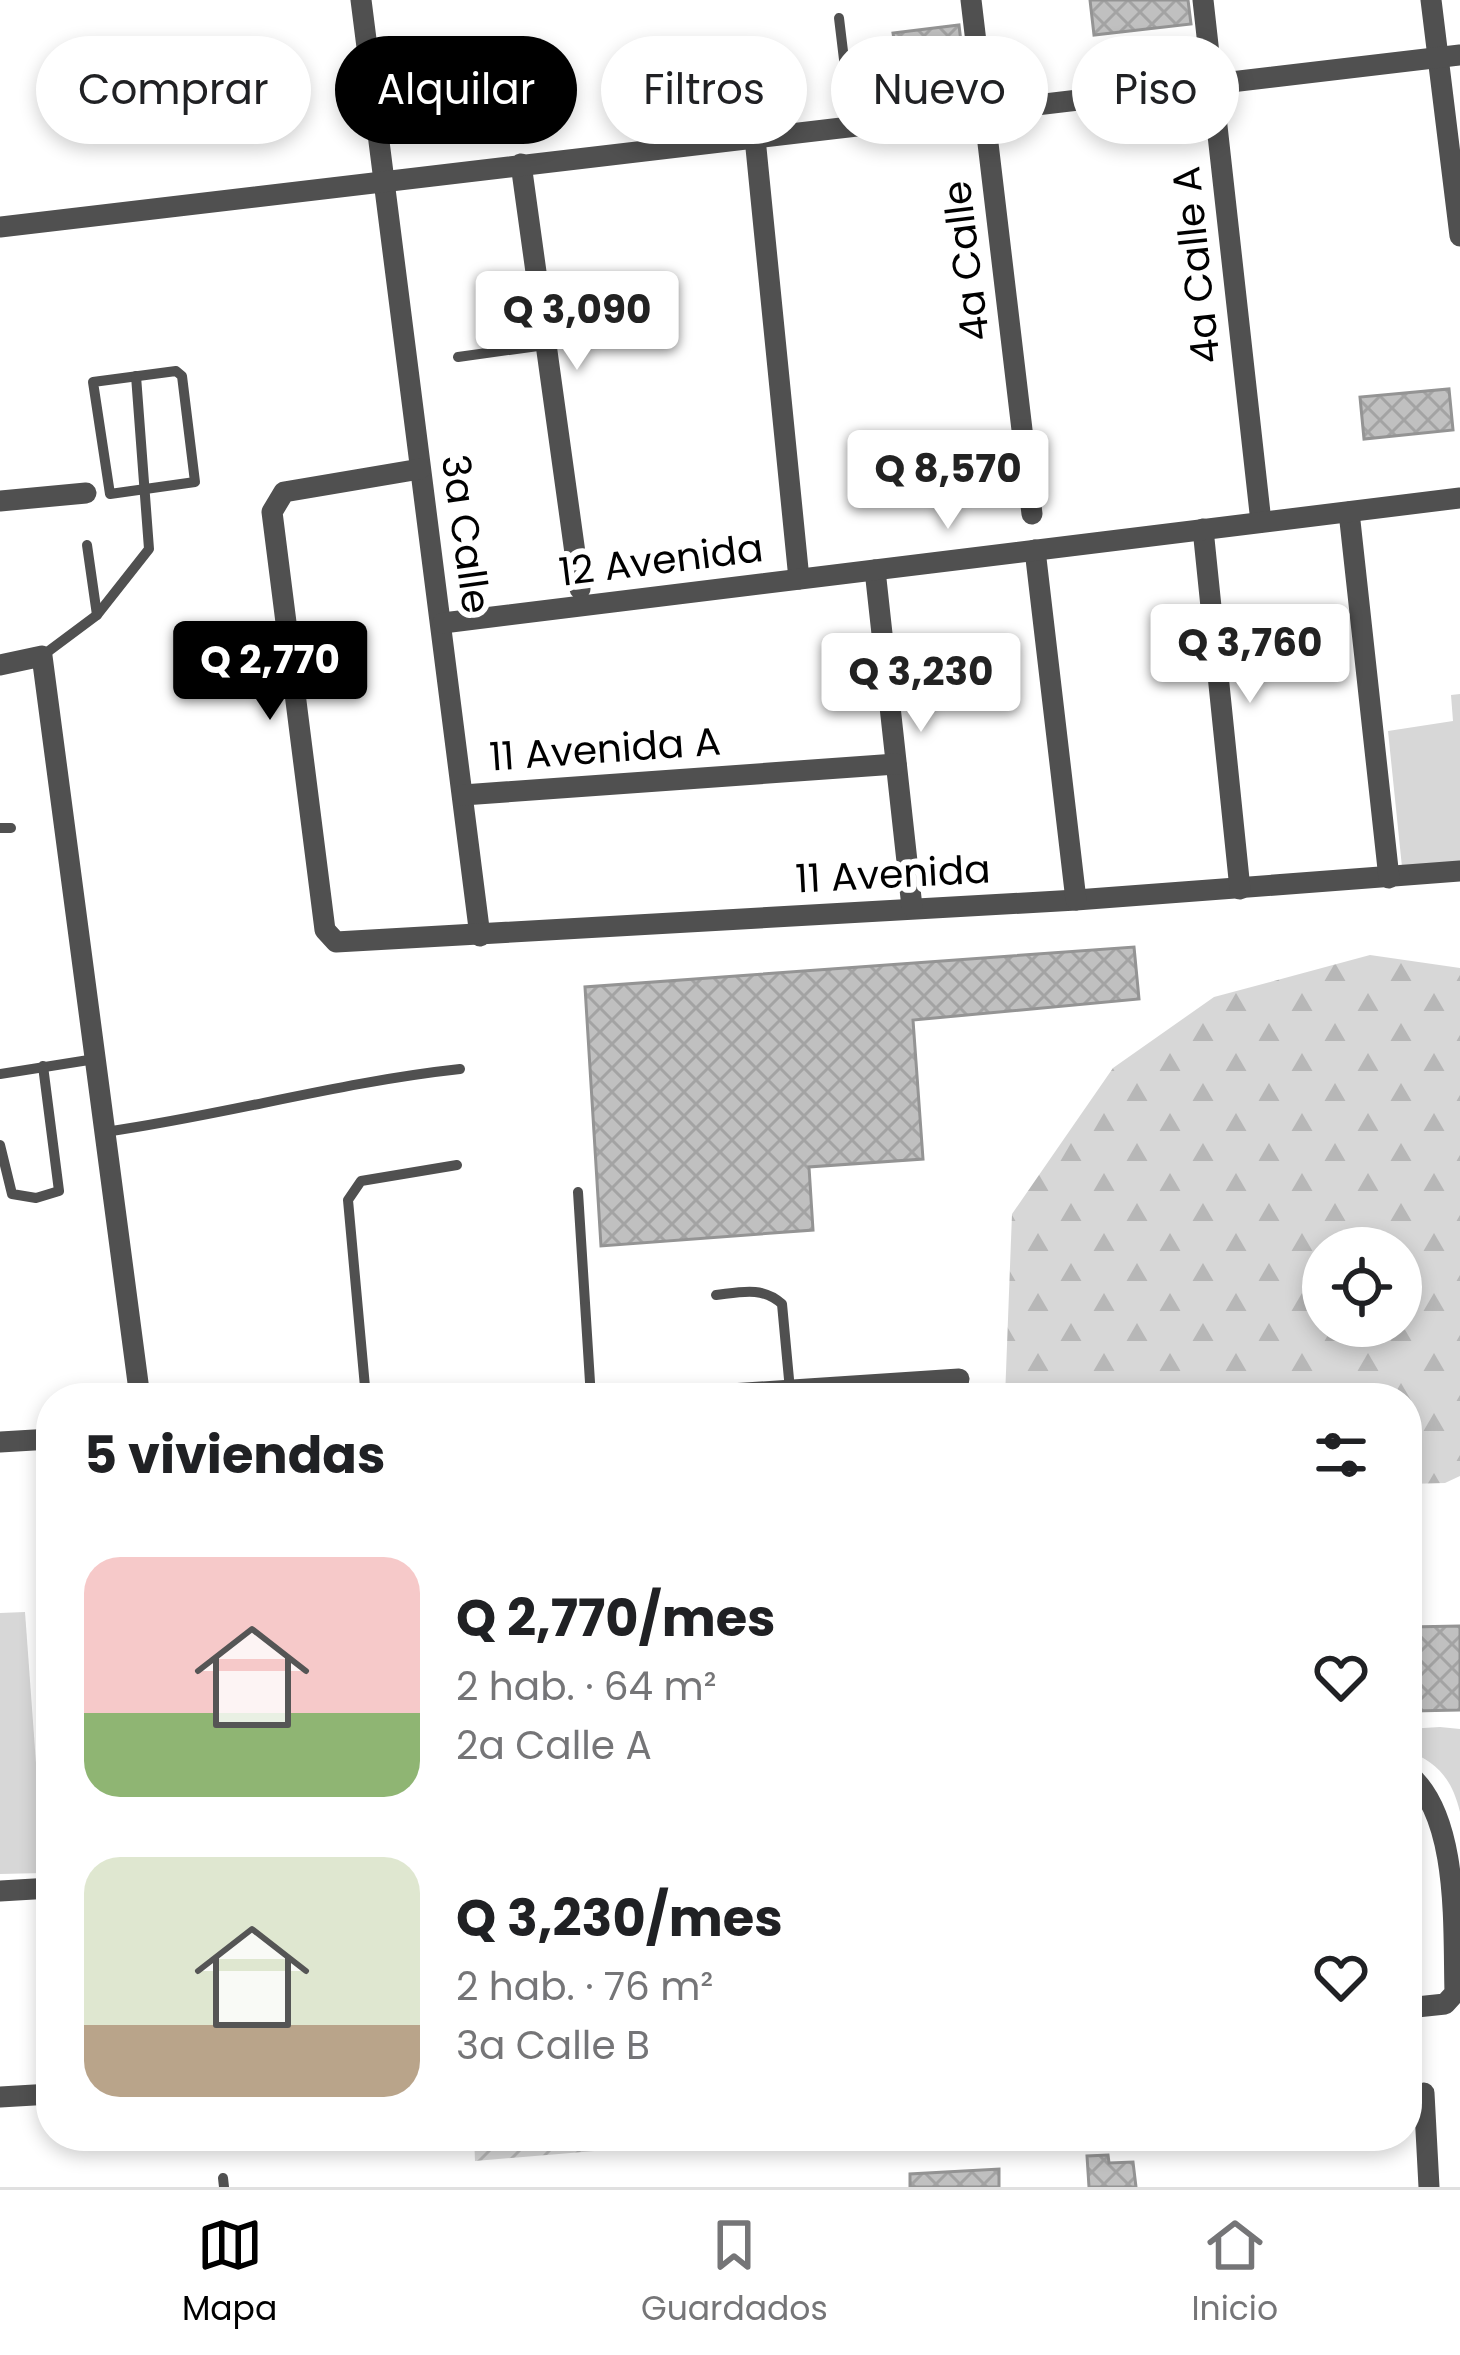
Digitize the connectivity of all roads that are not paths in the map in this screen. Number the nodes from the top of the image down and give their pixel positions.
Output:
1 (361, 0) edge
2 (971, 0) edge
3 (1203, 0) edge
4 (1431, 0) edge
5 (839, 18) dead end
6 (841, 36) edge
7 (976, 36) edge
8 (1207, 36) edge
9 (1449, 56) edge
10 (1239, 83) edge
11 (701, 144) edge
12 (756, 144) edge
13 (989, 144) edge
14 (1219, 144) edge
15 (521, 164) junction
16 (383, 182) junction
17 (0, 227) edge
18 (1460, 236) edge
19 (544, 345) junction
20 (458, 357) dead end
21 (136, 376) junction
22 (420, 470) junction
23 (148, 490) junction
24 (86, 493) dead end
25 (1460, 498) edge
26 (0, 501) edge
27 (1349, 512) junction
28 (1032, 514) dead end
29 (1261, 523) junction
30 (1203, 530) junction
31 (87, 545) dead end
32 (1035, 550) junction
33 (875, 570) junction
34 (799, 579) junction
35 (580, 589) dead end
36 (97, 615) junction
37 (443, 622) junction
38 (42, 656) junction
39 (0, 664) edge
40 (896, 764) junction
41 (463, 795) junction
42 (1460, 871) edge
43 (1389, 878) junction
44 (1240, 889) junction
45 (1076, 900) junction
46 (912, 907) junction
47 (480, 936) junction
48 (95, 1059) junction
49 (43, 1066) junction
50 (460, 1069) dead end
51 (0, 1074) edge
52 (105, 1132) junction
53 (0, 1145) edge
54 (457, 1165) dead end
55 (578, 1192) dead end
56 (716, 1295) dead end
57 (959, 1379) dead end
58 (138, 1383) edge
59 (365, 1383) edge
60 (590, 1383) edge
61 (780, 1383) edge
62 (908, 1383) edge
63 (36, 1439) edge
64 (0, 1442) edge
65 (1422, 1790) edge
66 (36, 1889) edge
67 (0, 1891) edge
68 (1422, 2007) edge
69 (1424, 2093) dead end
70 (36, 2095) edge
71 (0, 2097) edge
72 (1429, 2187) edge

1 - 16 street, 3a Calle
2 - 7 street, 4a Calle
3 - 8 street, 4a Calle A
4 - 9 street
5 - 6 lane
9 - 10 street
9 - 18 street
11 - 15 street
12 - 34 street
13 - 28 street, 4a Calle
14 - 29 street, 4a Calle A
15 - 16 street
15 - 19 street
16 - 17 street
16 - 22 street, 3a Calle
19 - 20 lane
19 - 35 street
21 - 23 lane
21 - 23 lane
21 - 23 lane
22 - 37 street, 3a Calle
22 - 47 street, 11 Avenida
23 - 36 lane
24 - 26 street
25 - 27 street, 12 Avenida
27 - 29 street, 12 Avenida
27 - 43 street
29 - 30 street, 12 Avenida
30 - 32 street, 12 Avenida
30 - 44 street
31 - 36 lane
32 - 33 street, 12 Avenida
32 - 45 street
33 - 34 street, 12 Avenida
33 - 40 street
34 - 37 street, 12 Avenida
36 - 38 lane
37 - 41 street, 3a Calle
38 - 39 street
38 - 48 street
40 - 41 street, 11 Avenida A
40 - 46 street
41 - 47 street, 3a Calle
42 - 43 street, 11 Avenida
43 - 44 street, 11 Avenida
44 - 45 street, 11 Avenida
45 - 46 street, 11 Avenida
46 - 47 street, 11 Avenida
48 - 49 lane
48 - 52 street
49 - 51 lane
49 - 53 lane
50 - 52 lane
52 - 58 street
54 - 59 lane
55 - 60 lane
56 - 61 lane
57 - 62 street
63 - 64 street
65 - 68 street
66 - 67 street
69 - 72 street
70 - 71 street

